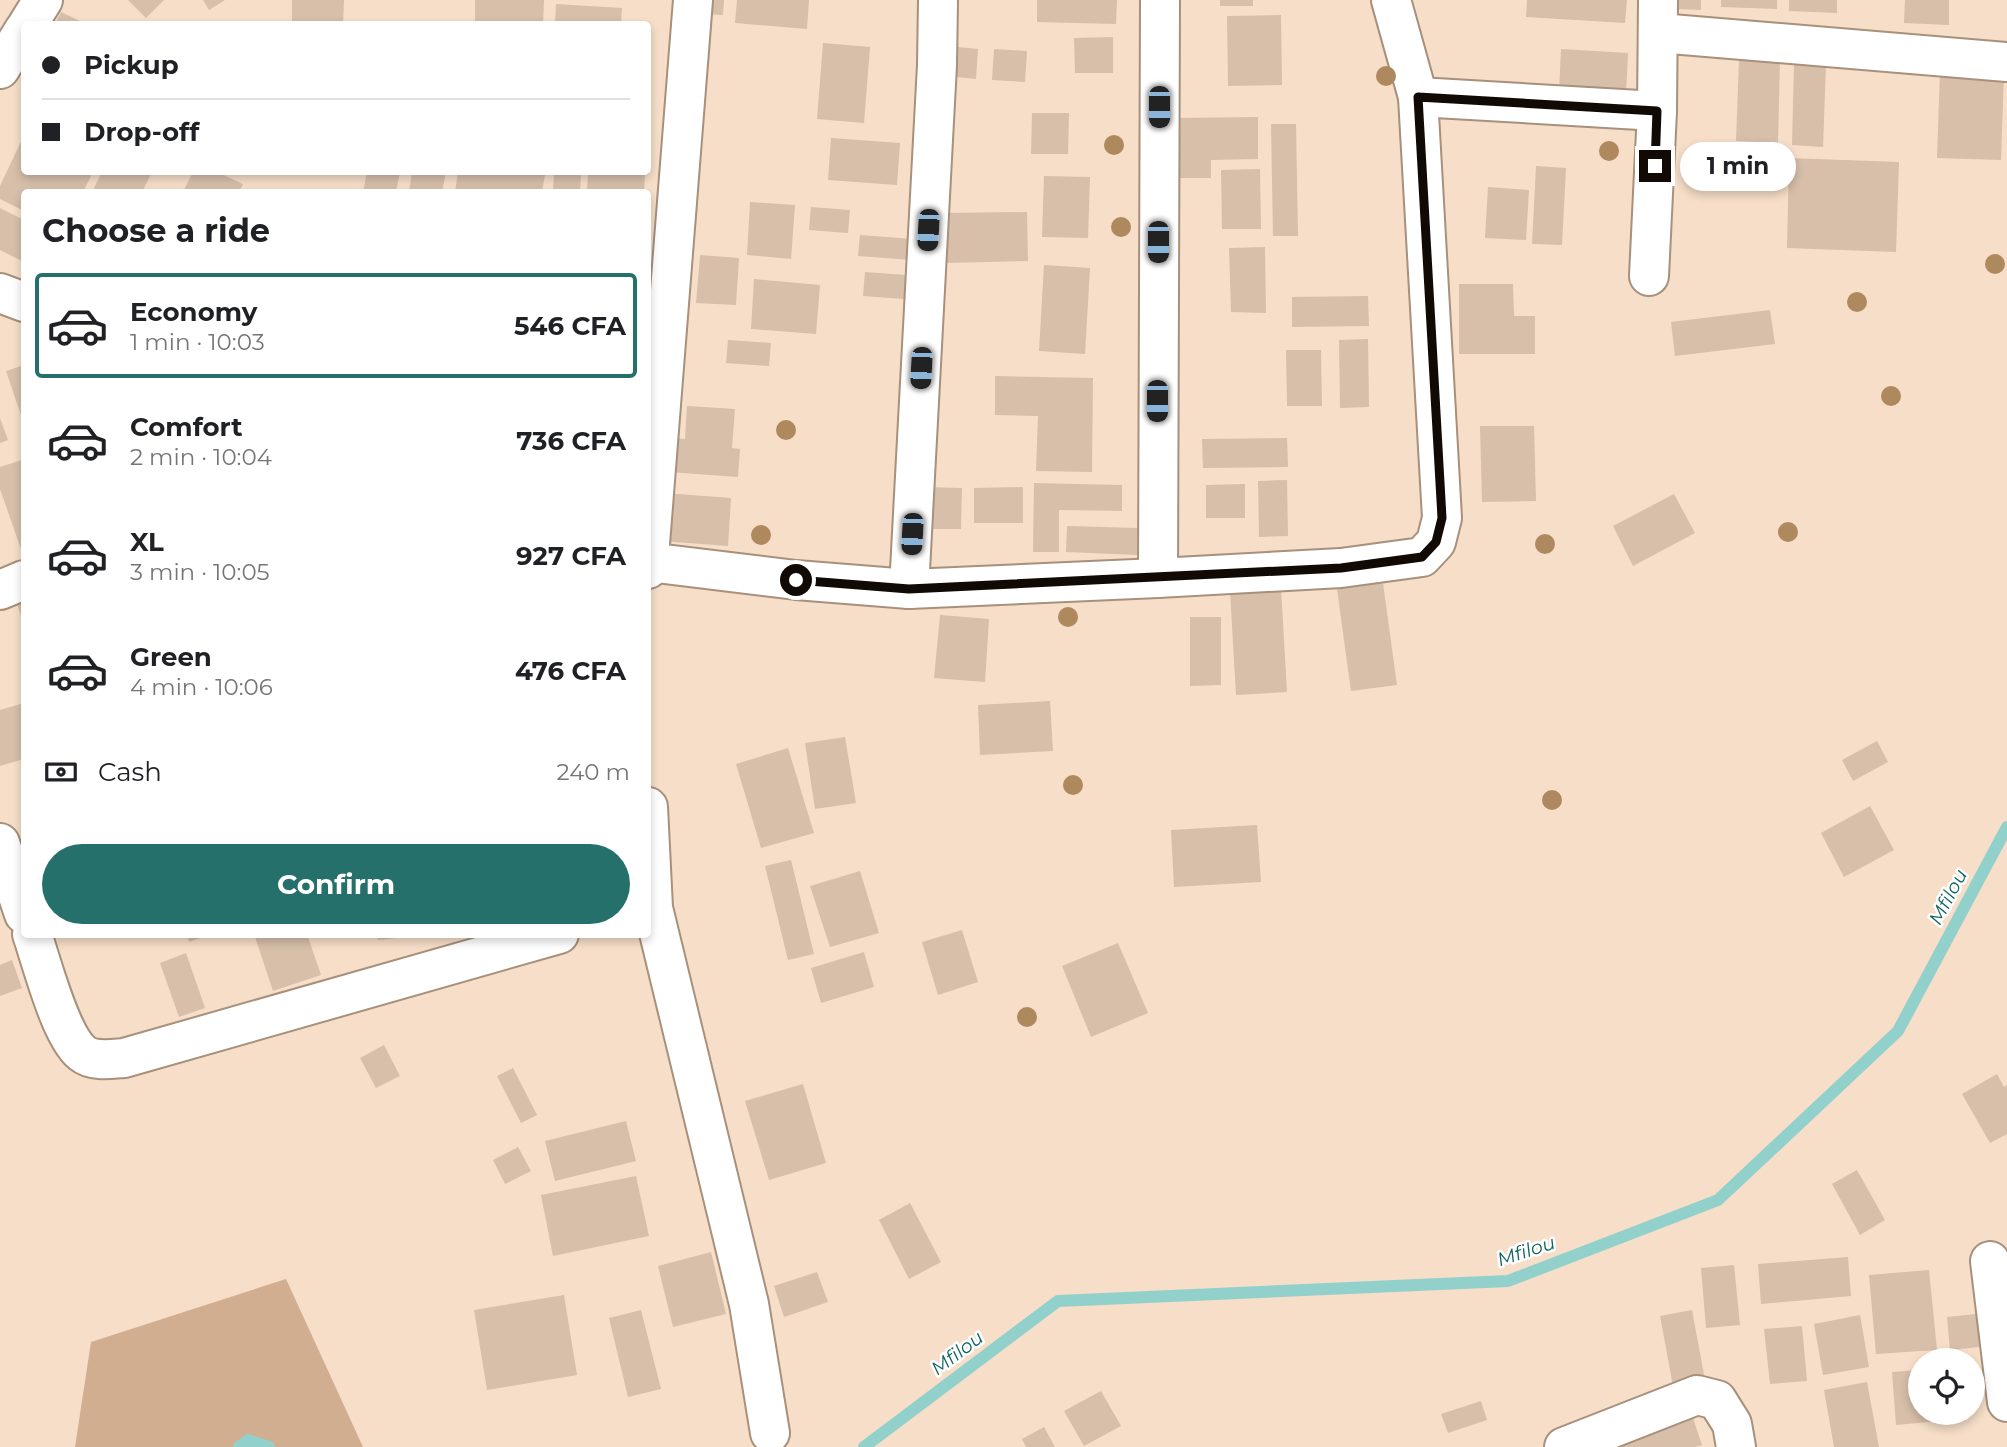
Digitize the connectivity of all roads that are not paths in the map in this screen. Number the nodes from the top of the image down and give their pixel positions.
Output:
1 (43, 0) edge
2 (693, 0) edge
3 (938, 0) edge
4 (1160, 0) edge
5 (1391, 0) edge
6 (1659, 17) edge
7 (30, 21) edge
8 (21, 35) edge
9 (2007, 62) edge
10 (0, 69) edge
11 (1418, 97) junction
12 (1657, 111) junction
13 (1649, 276) dead end
14 (0, 293) edge
15 (21, 301) edge
16 (651, 525) edge
17 (651, 562) edge
18 (1158, 578) junction
19 (21, 581) edge
20 (909, 589) junction
21 (0, 590) edge
22 (6, 845) edge
23 (21, 902) edge
24 (651, 913) edge
25 (33, 938) edge
26 (545, 938) edge
27 (1990, 1261) dead end
28 (2007, 1402) edge
29 (770, 1433) dead end
30 (1734, 1436) edge
31 (1564, 1447) edge

1 - 7 street
2 - 16 street
3 - 20 street
4 - 18 street
5 - 11 street
6 - 9 street
6 - 12 street
8 - 10 street
11 - 12 street
11 - 18 street
12 - 13 street
14 - 15 street
17 - 20 street
18 - 20 street
19 - 21 street
22 - 23 street
24 - 29 street
25 - 26 street
27 - 28 street
30 - 31 street

